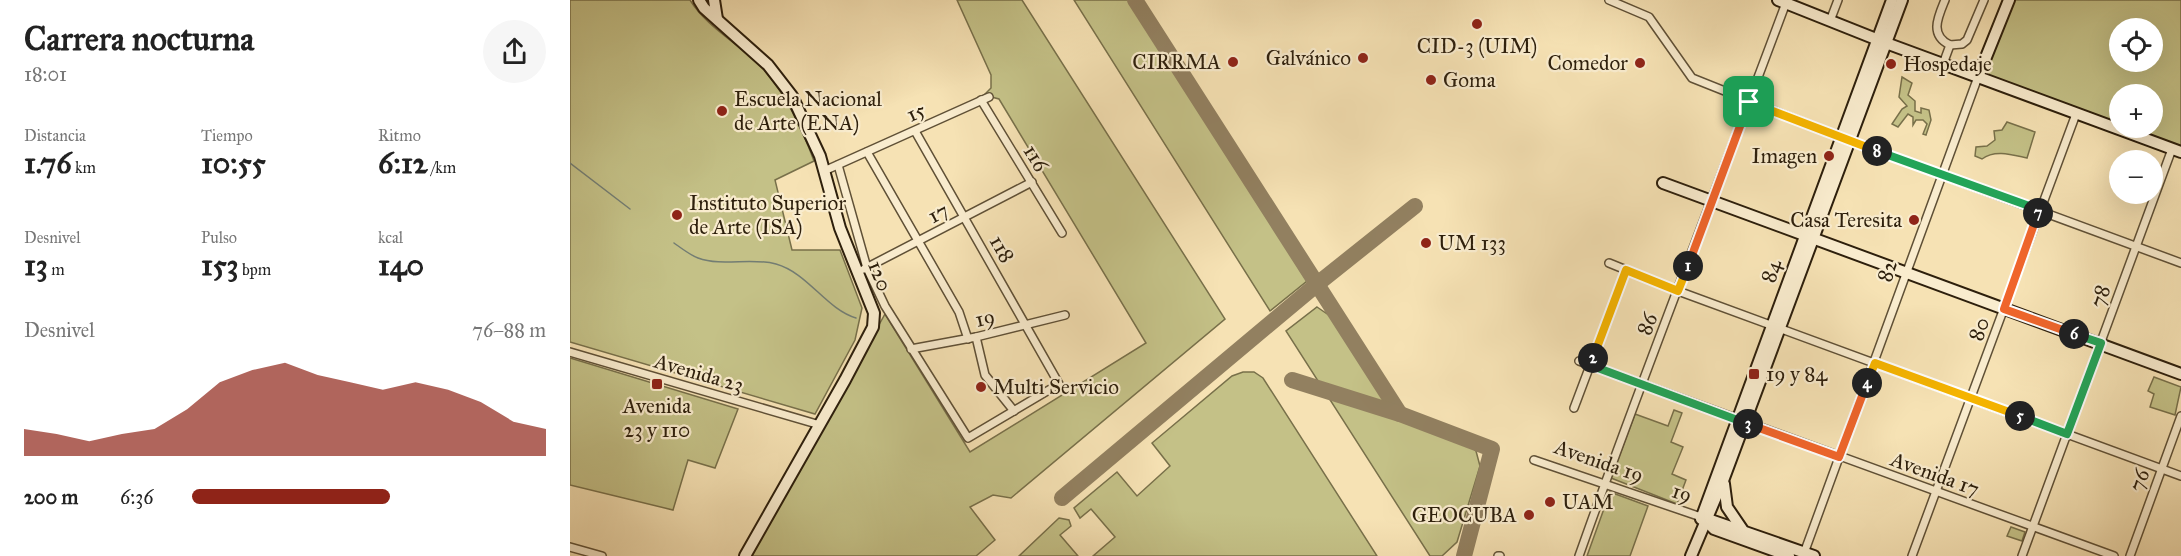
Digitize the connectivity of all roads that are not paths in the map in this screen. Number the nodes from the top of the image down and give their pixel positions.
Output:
1 (699, 0) edge
2 (714, 0) edge
3 (1609, 0) edge
4 (1838, 0) edge
5 (1892, 0) edge
6 (1902, 0) edge
7 (1945, 0) edge
8 (1984, 0) edge
9 (2008, 0) edge
10 (1784, 1) edge
11 (717, 19) junction
12 (1830, 21) junction
13 (1882, 42) junction
14 (1950, 45) junction
15 (1943, 64) junction
16 (1978, 77) junction
17 (989, 97) dead end
18 (981, 100) junction
19 (1749, 102) junction
20 (2076, 114) junction
21 (915, 131) junction
22 (1846, 139) junction
23 (2177, 150) edge
24 (867, 152) junction
25 (838, 165) junction
26 (824, 171) junction
27 (1943, 175) junction
28 (1032, 182) junction
29 (1663, 183) dead end
30 (1712, 202) junction
31 (2040, 210) junction
32 (965, 218) junction
33 (1062, 233) dead end
34 (1809, 237) junction
35 (918, 243) junction
36 (2136, 246) junction
37 (2181, 262) edge
38 (1609, 263) dead end
39 (862, 270) junction
40 (1626, 270) junction
41 (1907, 273) junction
42 (1678, 291) junction
43 (2004, 309) junction
44 (1065, 315) dead end
45 (1027, 326) junction
46 (1776, 326) junction
47 (972, 338) junction
48 (2101, 343) junction
49 (911, 349) junction
50 (570, 352) edge
51 (1579, 361) dead end
52 (1875, 363) junction
53 (1590, 365) junction
54 (2181, 374) edge
55 (1641, 384) junction
56 (1970, 398) junction
57 (1574, 408) dead end
58 (1014, 411) junction
59 (2181, 416) edge
60 (1741, 421) junction
61 (820, 425) junction
62 (2067, 434) junction
63 (1839, 457) junction
64 (1534, 460) dead end
65 (2161, 469) junction
66 (2181, 476) edge
67 (1724, 478) junction
68 (1604, 483) junction
69 (1936, 492) junction
70 (1651, 500) joint
71 (1705, 519) junction
72 (2033, 527) junction
73 (1743, 530) junction
74 (570, 547) edge
75 (579, 553) edge
76 (1807, 555) edge
77 (602, 556) edge
78 (745, 556) edge
79 (1579, 556) edge
80 (1690, 556) edge
81 (1789, 556) edge
82 (1912, 556) edge
83 (2022, 556) edge
84 (2114, 556) edge
85 (2130, 556) edge

1 - 11 main road, 120
2 - 11 main road
3 - 19 street
4 - 12 street
5 - 13 main road, 84
6 - 13 main road, 84
7 - 14 street
8 - 14 street
9 - 16 main road, 82
10 - 12 main road
10 - 19 street, 86
11 - 26 main road, 120
12 - 13 main road
13 - 15 main road
13 - 22 main road, 84
14 - 15 street
15 - 16 main road
16 - 20 main road
16 - 27 street, 82
17 - 18 street, 15
18 - 21 street, 15
18 - 28 street, 116
19 - 22 street
19 - 30 street, 86
20 - 23 main road
20 - 31 street, 80
21 - 24 street, 15
21 - 32 street, 118
22 - 27 street
22 - 34 main road, 84
23 - 36 street, 78
24 - 25 street, 15
24 - 35 street
25 - 26 street, 15
25 - 39 street, 120
26 - 39 main road, 120
27 - 31 street
27 - 41 street, 82
28 - 32 street, 17
28 - 33 street, 116
29 - 30 main road
30 - 34 main road
30 - 42 street, 86
31 - 36 street
31 - 43 street, 80
32 - 35 street, 17
32 - 45 street, 118
34 - 41 main road
34 - 46 main road, 84
35 - 39 street, 17
35 - 47 street
36 - 37 street
36 - 48 street, 78
38 - 40 street
39 - 49 street, 120
39 - 61 main road, 120
40 - 42 street
40 - 53 street
41 - 43 main road
41 - 52 street, 82
42 - 46 street
42 - 55 street, 86
43 - 48 main road
43 - 56 street, 80
44 - 45 street, 19
45 - 47 street, 19
45 - 58 street, 118
46 - 52 street
46 - 60 main road, 84
47 - 49 street, 19
47 - 58 street
48 - 54 main road
48 - 62 street, 78
49 - 58 street, 120
50 - 61 street, Avenida 23
51 - 53 street
52 - 56 street
52 - 63 street, 82
53 - 55 street, Avenida 17
53 - 57 street
55 - 60 street, Avenida 17
55 - 68 street, 86
56 - 62 street
56 - 69 street, 80
59 - 65 street, 76
60 - 63 street, Avenida 17
60 - 67 main road, 84
60 - 71 main road, 84
61 - 78 main road, 120
62 - 65 street
62 - 72 street, 78
63 - 69 street, Avenida 17
63 - 76 street, 82
64 - 68 street, Avenida 19
65 - 66 street
65 - 85 street, 76
67 - 71 main road, 84
67 - 73 main road
68 - 70 street, Avenida 19
68 - 79 street, 86
69 - 72 street, Avenida 17
69 - 82 street, 80
70 - 71 street, 19
71 - 73 main road
71 - 80 main road, 84
71 - 81 main road
72 - 83 street, 78
72 - 84 street, Avenida 17
73 - 76 main road
74 - 75 street
75 - 77 street

